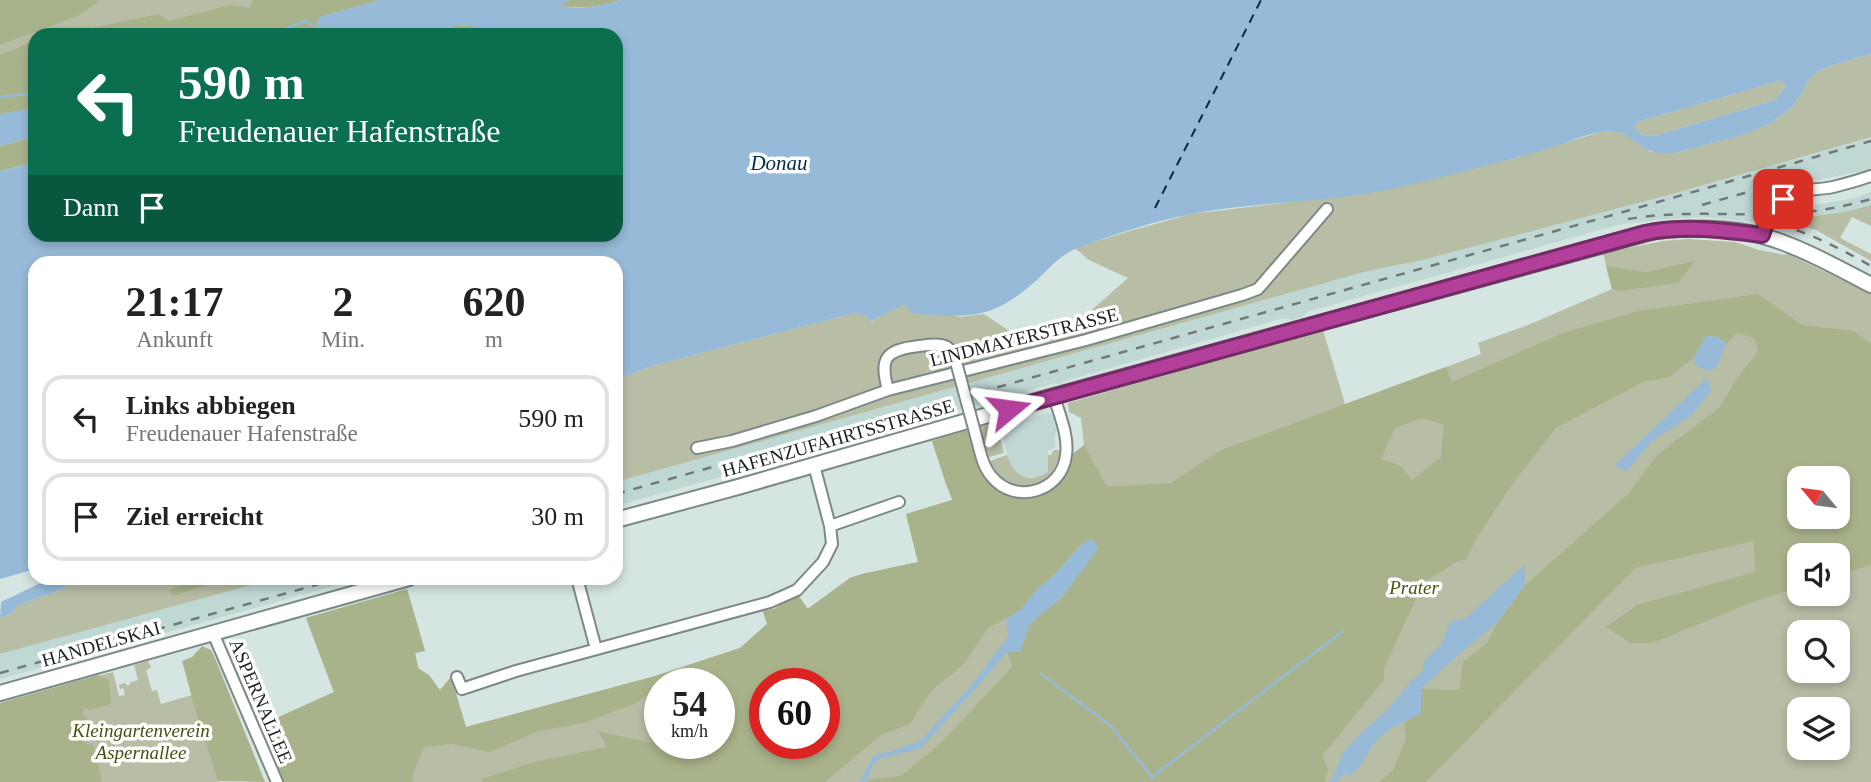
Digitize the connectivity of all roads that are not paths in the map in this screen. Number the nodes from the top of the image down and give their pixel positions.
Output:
1 (1871, 176) edge
2 (1327, 209) dead end
3 (1762, 235) junction
4 (1871, 285) edge
5 (888, 390) junction
6 (1054, 396) junction
7 (697, 448) dead end
8 (814, 465) junction
9 (899, 502) dead end
10 (623, 518) edge
11 (830, 526) junction
12 (385, 585) edge
13 (579, 585) edge
14 (213, 633) junction
15 (596, 649) junction
16 (457, 677) dead end
17 (0, 693) edge
18 (277, 782) edge

1 - 3 street
2 - 5 street, LINDMAYERSTRASSE
3 - 4 main road, HAFENZUFAHRTSSTRASSE
3 - 6 main road, HAFENZUFAHRTSSTRASSE
5 - 6 street, bridge
5 - 7 street, LINDMAYERSTRASSE
6 - 8 main road, HAFENZUFAHRTSSTRASSE
8 - 10 main road, HAFENZUFAHRTSSTRASSE
8 - 11 street
9 - 11 street
11 - 15 street
12 - 14 main road
13 - 15 street
14 - 17 main road, HANDELSKAI
14 - 18 street, ASPERNALLEE
15 - 16 street

